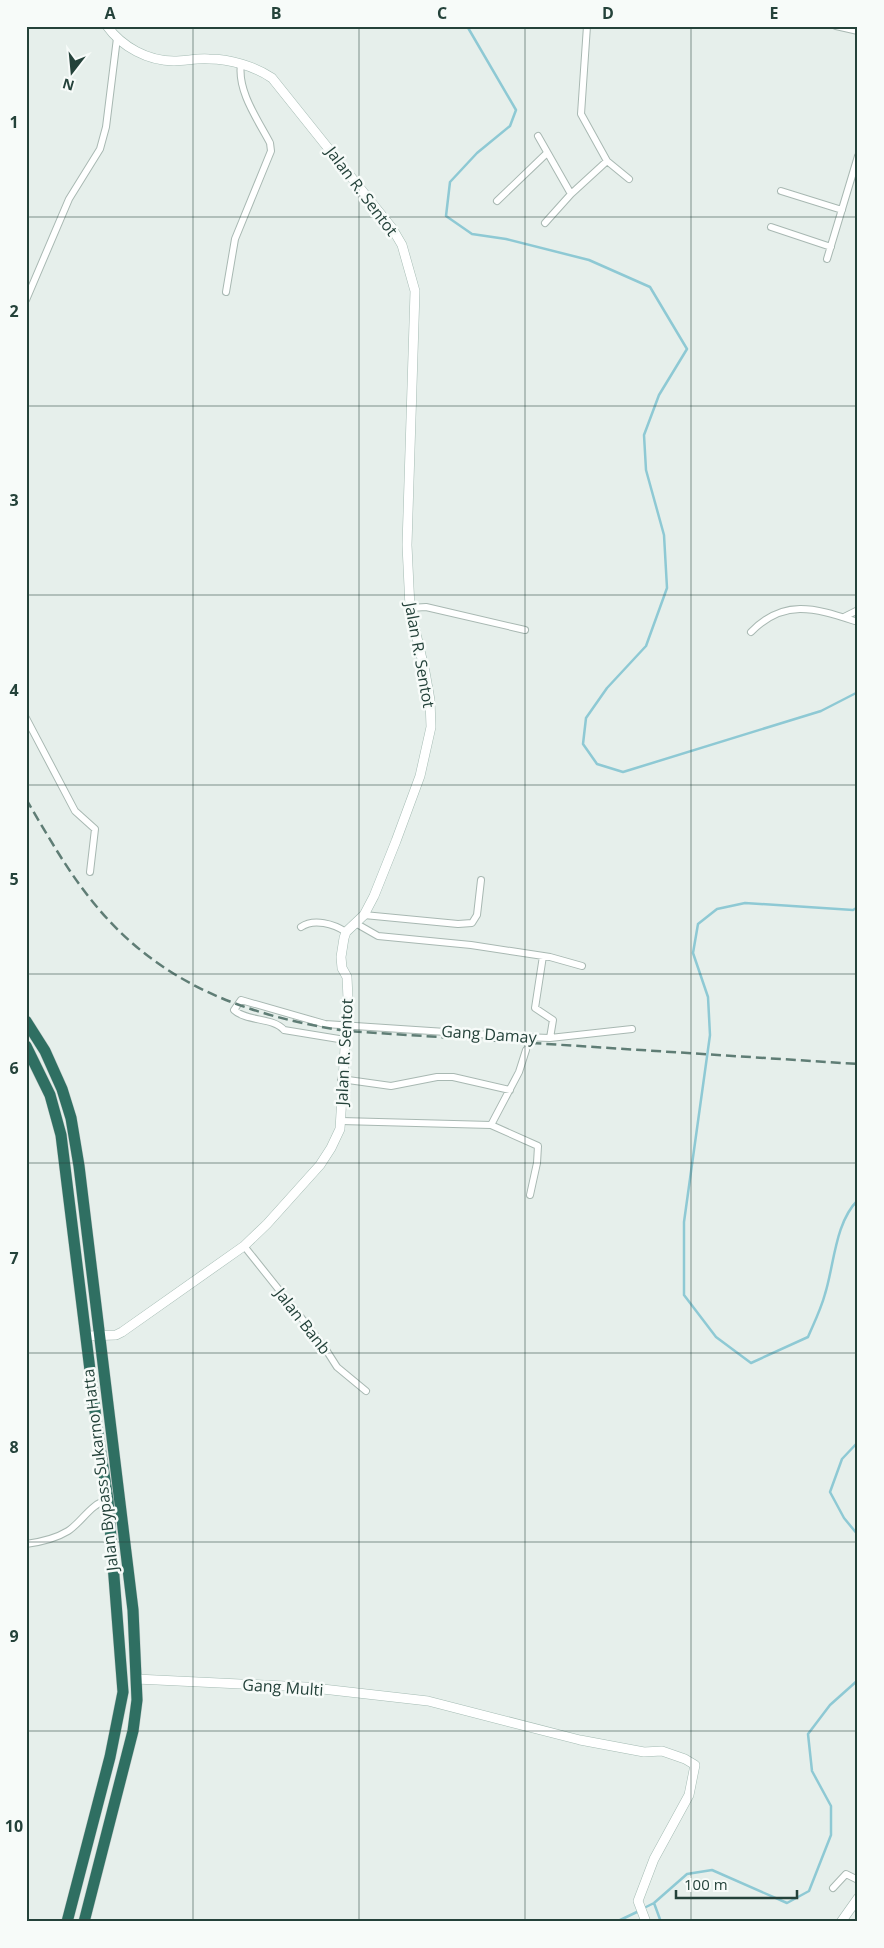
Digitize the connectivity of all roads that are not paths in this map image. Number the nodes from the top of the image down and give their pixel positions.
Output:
1 (107, 26) edge
2 (587, 26) edge
3 (836, 26) edge
4 (858, 31) edge
5 (117, 38) junction
6 (241, 64) junction
7 (538, 136) dead end
8 (548, 153) junction
9 (858, 156) edge
10 (607, 161) junction
11 (629, 179) dead end
12 (781, 191) dead end
13 (572, 194) junction
14 (497, 201) dead end
15 (842, 210) junction
16 (545, 223) dead end
17 (771, 228) dead end
18 (831, 247) junction
19 (827, 259) dead end
20 (226, 292) dead end
21 (26, 300) edge
22 (410, 608) junction
23 (858, 610) edge
24 (844, 618) junction
25 (858, 622) edge
26 (525, 630) dead end
27 (751, 632) dead end
28 (26, 718) edge
29 (90, 872) dead end
30 (481, 880) dead end
31 (364, 915) junction
32 (357, 924) junction
33 (301, 927) dead end
34 (346, 932) junction
35 (543, 956) junction
36 (582, 966) dead end
37 (26, 1021) edge
38 (346, 1026) junction
39 (632, 1029) dead end
40 (550, 1038) junction
41 (345, 1040) junction
42 (26, 1046) edge
43 (526, 1050) dead end
44 (341, 1079) junction
45 (510, 1090) junction
46 (341, 1122) junction
47 (491, 1125) junction
48 (530, 1195) dead end
49 (244, 1246) junction
50 (87, 1336) junction
51 (101, 1336) junction
52 (366, 1390) dead end
53 (108, 1500) junction
54 (26, 1544) edge
55 (136, 1679) junction
56 (858, 1880) edge
57 (833, 1888) dead end
58 (857, 1902) edge
59 (71, 1905) junction
60 (88, 1907) junction
61 (843, 1921) edge
62 (67, 1922) edge
63 (84, 1922) edge
64 (646, 1922) edge

1 - 5 street, Jalan R. Sentot
2 - 10 street
3 - 4 street
5 - 6 street, Jalan R. Sentot
5 - 21 street
6 - 20 street
6 - 22 street, Jalan R. Sentot
7 - 8 street
8 - 13 street
8 - 14 street
9 - 15 street
10 - 11 street
10 - 13 street
12 - 15 street
13 - 16 street
15 - 18 street
17 - 18 street
18 - 19 street
22 - 26 street
22 - 31 street, Jalan R. Sentot
23 - 24 street
24 - 25 street
24 - 27 street
28 - 29 street
30 - 31 street
31 - 32 street, Jalan R. Sentot
32 - 34 street, Jalan R. Sentot
32 - 35 street
33 - 34 street
34 - 38 street, Jalan R. Sentot
35 - 36 street
35 - 40 street
37 - 51 highway, Jalan Bypass Sukarno Hatta
38 - 40 street, Gang Damay
38 - 41 street, Jalan R. Sentot
38 - 41 street, Gang Damay
39 - 40 street, Gang Damay
41 - 44 street, Jalan R. Sentot
42 - 50 highway, Jalan Bypass Sukarno Hatta
43 - 45 street
44 - 45 street
44 - 46 street, Jalan R. Sentot
45 - 47 street
46 - 47 street
46 - 49 street, Jalan R. Sentot
47 - 48 street
49 - 51 street, Jalan R. Sentot
49 - 52 street, Jalan Banb
50 - 51 street, Jalan R. Sentot
50 - 53 highway, Jalan Bypass Sukarno Hatta
51 - 55 highway, Jalan Bypass Sukarno Hatta
53 - 54 street
53 - 59 highway, Jalan Bypass Sukarno Hatta
55 - 60 highway, Jalan Bypass Sukarno Hatta
55 - 64 street, Gang Multi
56 - 57 street
58 - 61 street
59 - 60 highway
59 - 62 highway, Jalan Bypass Sukarno Hatta
60 - 63 highway, Jalan Bypass Sukarno Hatta

